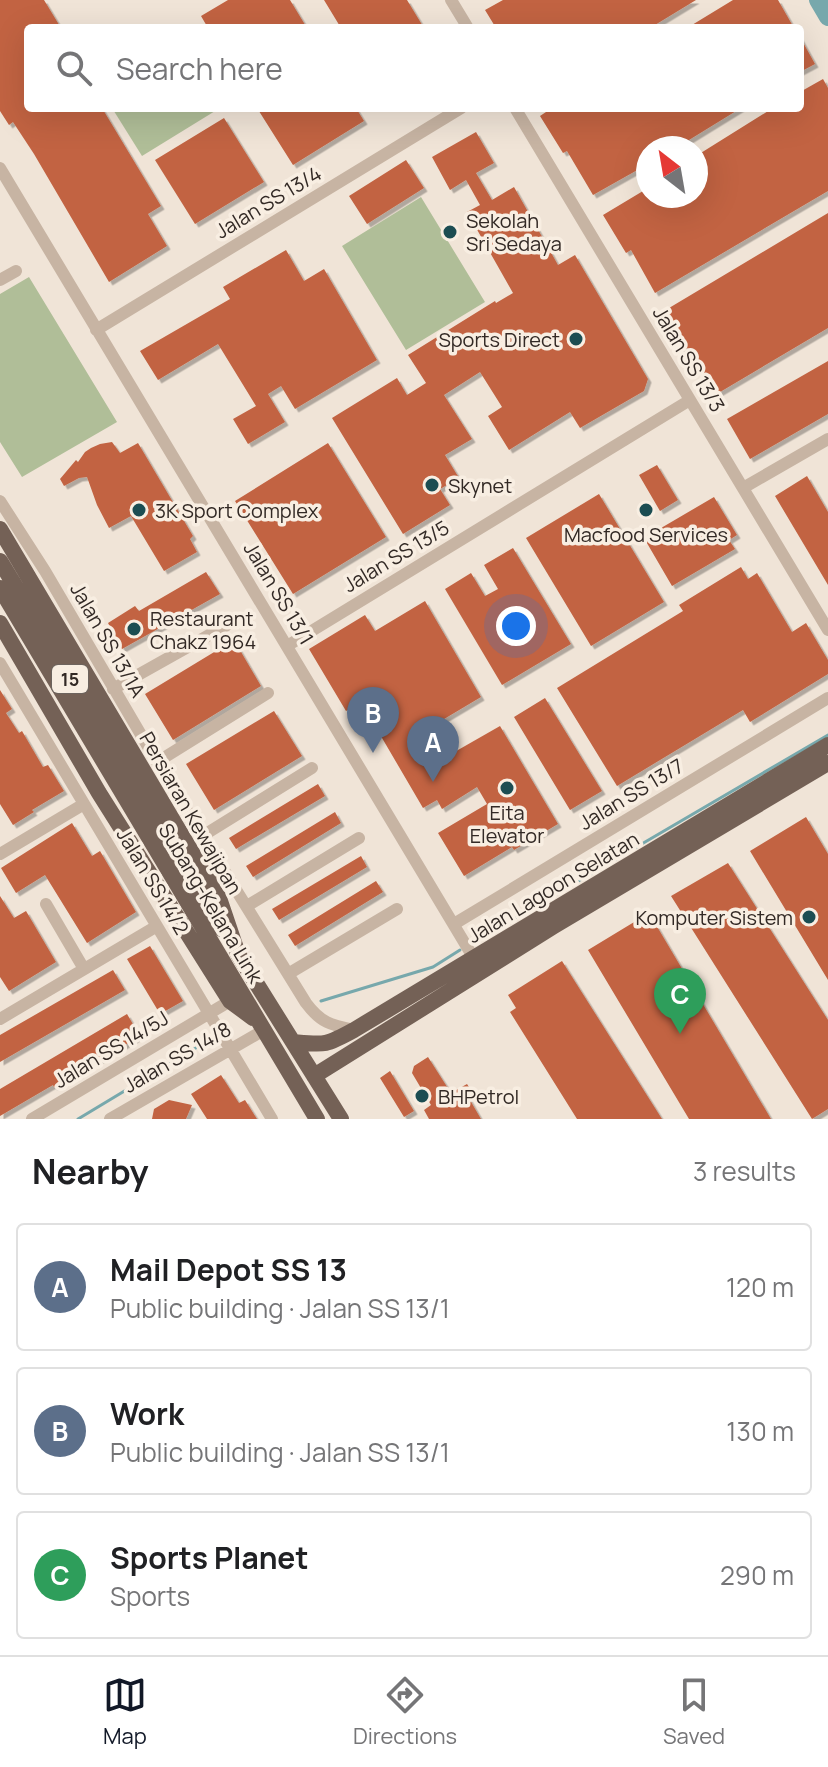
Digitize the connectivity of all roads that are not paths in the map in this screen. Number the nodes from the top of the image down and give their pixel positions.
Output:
1 (451, 0) edge
2 (466, 24) edge
3 (454, 112) edge
4 (517, 112) edge
5 (0, 168) edge
6 (16, 271) dead end
7 (0, 280) edge
8 (96, 330) junction
9 (690, 400) junction
10 (828, 439) edge
11 (743, 488) junction
12 (0, 501) edge
13 (1, 531) edge
14 (0, 561) edge
15 (0, 588) edge
16 (0, 623) edge
17 (227, 625) dead end
18 (828, 630) edge
19 (287, 646) junction
20 (0, 663) edge
21 (113, 689) junction
22 (268, 693) dead end
23 (828, 698) edge
24 (828, 745) edge
25 (157, 762) junction
26 (828, 763) edge
27 (312, 768) dead end
28 (134, 800) junction
29 (84, 804) junction
30 (204, 835) junction
31 (0, 838) edge
32 (359, 838) dead end
33 (4, 852) edge
34 (219, 898) junction
35 (46, 904) dead end
36 (247, 906) junction
37 (397, 909) dead end
38 (454, 924) junction
39 (157, 926) junction
40 (238, 954) junction
41 (473, 957) junction
42 (84, 969) junction
43 (288, 974) junction
44 (230, 1001) junction
45 (210, 1014) junction
46 (0, 1019) edge
47 (262, 1027) junction
48 (354, 1030) junction
49 (293, 1042) junction
50 (230, 1048) junction
51 (314, 1076) junction
52 (32, 1119) edge
53 (110, 1119) edge
54 (272, 1119) edge
55 (317, 1119) edge
56 (341, 1119) edge

1 - 2 street
3 - 8 street, Jalan SS 13/4
4 - 9 street, Jalan SS 13/3
5 - 8 street, Jalan SS 13/1
6 - 7 street
8 - 19 street, Jalan SS 13/1
9 - 11 street, Jalan SS 13/3
9 - 19 street, Jalan SS 13/5
10 - 11 street
11 - 18 street, Jalan SS 13/3
12 - 21 street, Jalan SS 13/1A
13 - 34 main road, Persiaran Kewajipan
14 - 28 main road, 15
15 - 28 main road, 15
16 - 44 main road
17 - 21 street
19 - 38 street, Jalan SS 13/1
20 - 29 street, Jalan SS 14/2
21 - 25 street, Jalan SS 13/1A
22 - 25 street
23 - 38 street, Jalan SS 13/7
24 - 41 main road, Jalan Lagoon Selatan
25 - 30 street, Jalan SS 13/1A
26 - 51 main road, Jalan Lagoon Selatan
27 - 30 street
28 - 40 main road, Subang-Kelana Link
28 - 47 main road, Subang-Kelana Link
29 - 33 street
29 - 39 street, Jalan SS 14/2
30 - 34 street
30 - 36 street, Jalan SS 13/1A
31 - 33 street
32 - 36 street
34 - 40 main road, Persiaran Kewajipan
35 - 42 street
36 - 43 street, Jalan SS 13/1A
37 - 43 street
38 - 41 street, Jalan SS 13/1
39 - 42 street
39 - 45 street, Jalan SS 14/2
40 - 49 main road, Persiaran Kewajipan
41 - 48 main road, Jalan Lagoon Selatan
42 - 46 street
43 - 48 street, Jalan SS 13/1A
44 - 45 street, Jalan SS 14/5J
44 - 47 main road
45 - 50 street, Jalan SS 14/2
45 - 52 street, Jalan SS 14/5J
47 - 50 street, Jalan SS 14/8
47 - 55 main road
48 - 49 main road, Jalan Lagoon Selatan
49 - 51 main road, Persiaran Kewajipan
50 - 53 street, Jalan SS 14/8
50 - 54 street, Jalan SS 14/2
51 - 56 main road, Persiaran Kewajipan

